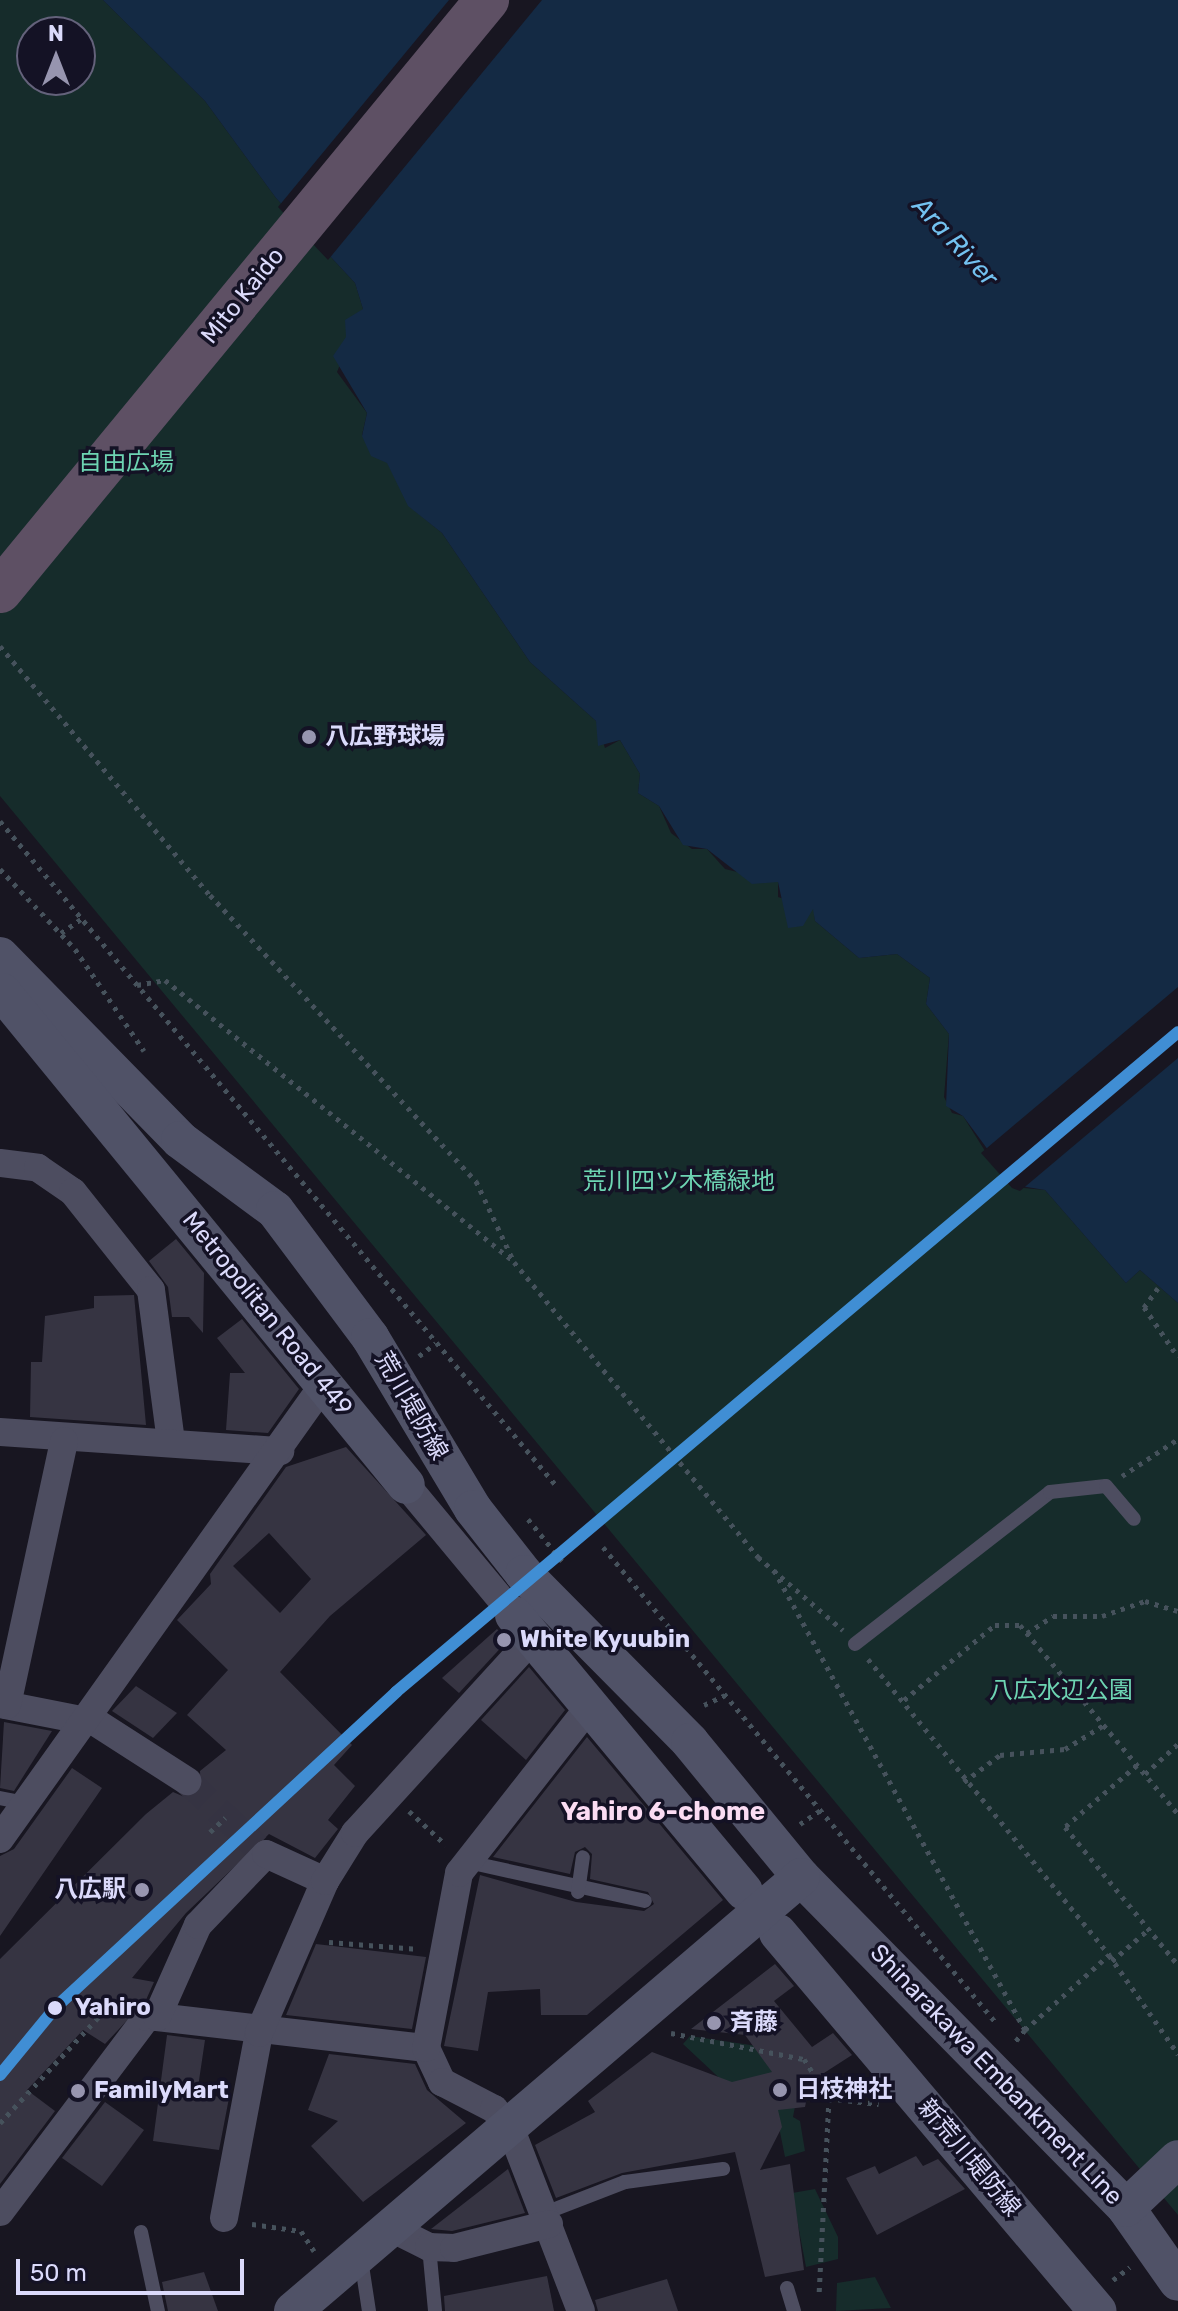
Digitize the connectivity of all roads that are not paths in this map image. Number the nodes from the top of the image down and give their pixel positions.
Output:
1 (487, 0) edge
2 (0, 591) edge
3 (0, 956) edge
4 (0, 990) edge
5 (0, 1163) edge
6 (324, 1384) junction
7 (0, 1432) edge
8 (64, 1441) junction
9 (171, 1442) junction
10 (280, 1451) junction
11 (406, 1485) joint
12 (1134, 1519) dead end
13 (523, 1627) junction
14 (855, 1644) road end
15 (3, 1704) edge
16 (590, 1706) junction
17 (88, 1720) junction
18 (187, 1781) tunnel mouth
19 (13, 1800) edge
20 (0, 1839) edge
21 (583, 1857) dead end
22 (468, 1863) junction
23 (801, 1877) junction
24 (325, 1881) junction
25 (744, 1891) dead end
26 (578, 1892) junction
27 (645, 1901) dead end
28 (778, 1933) dead end
29 (157, 2017) junction
30 (259, 2033) junction
31 (426, 2048) junction
32 (510, 2127) junction
33 (1171, 2165) edge
34 (723, 2169) dead end
35 (1126, 2208) junction
36 (0, 2212) edge
37 (547, 2219) junction
38 (232, 2220) road end
39 (391, 2228) junction
40 (141, 2232) dead end
41 (429, 2247) junction
42 (360, 2255) junction
43 (1178, 2282) edge
44 (787, 2288) dead end
45 (1101, 2298) edge
46 (158, 2311) edge
47 (293, 2311) edge
48 (369, 2311) edge
49 (435, 2311) edge
50 (581, 2311) edge
51 (794, 2311) edge

1 - 2 highway, Mito Kaido
3 - 23 main road, 荒川堤防線
4 - 6 main road, Metropolitan Road 449
5 - 9 street
6 - 10 street
6 - 11 main road, Metropolitan Road 449
7 - 8 street
8 - 9 street
8 - 15 street
9 - 10 street
10 - 17 street
11 - 13 street, Metropolitan Road 449
12 - 14 lane
13 - 16 main road
13 - 24 street
15 - 17 street
16 - 22 street
16 - 25 main road
17 - 18 street
17 - 19 street
19 - 20 street
21 - 26 lane
22 - 26 lane
22 - 31 street
23 - 32 main road
23 - 35 main road, Shinarakawa Embankment Line
24 - 29 street
24 - 30 street
26 - 27 lane
28 - 45 main road, 新荒川堤防線
29 - 30 street
29 - 36 street
30 - 31 street
30 - 38 street
31 - 32 street
32 - 37 street
32 - 39 main road
33 - 35 main road
34 - 37 lane
35 - 43 main road, Shinarakawa Embankment Line
37 - 41 street
37 - 50 street
39 - 41 street
39 - 42 main road
40 - 46 lane
41 - 49 lane
42 - 47 main road
42 - 48 lane
44 - 51 lane

